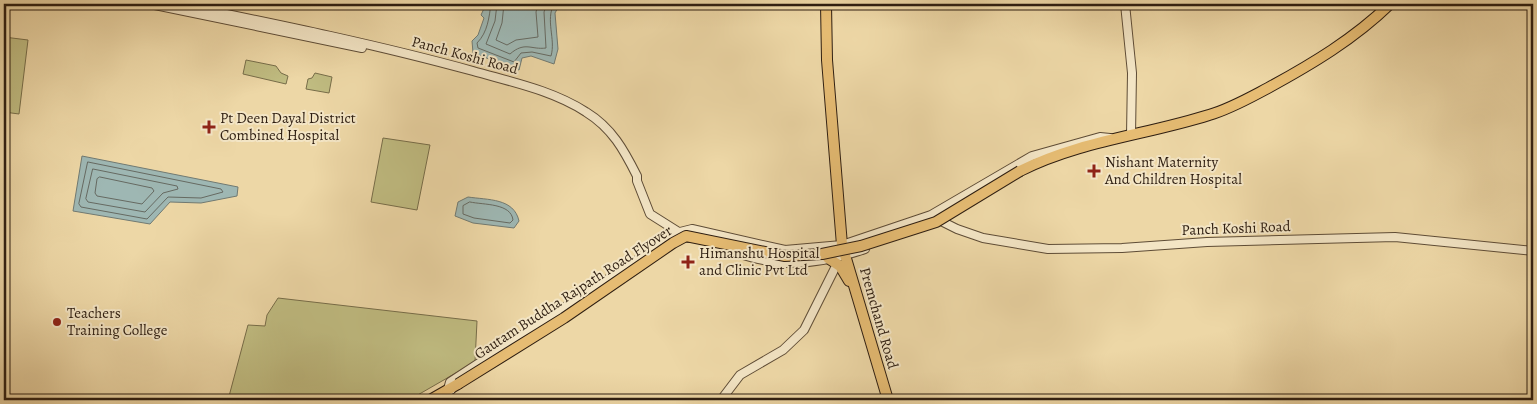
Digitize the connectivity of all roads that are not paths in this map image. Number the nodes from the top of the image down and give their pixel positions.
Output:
1 (150, 4) edge
2 (178, 4) edge
3 (826, 4) edge
4 (1125, 4) edge
5 (1390, 4) edge
6 (1397, 4) edge
7 (1142, 133) junction
8 (1131, 135) junction
9 (1111, 139) junction
10 (637, 181) junction
11 (931, 215) junction
12 (943, 223) junction
13 (680, 232) junction
14 (691, 240) junction
15 (842, 245) junction
16 (1533, 251) edge
17 (846, 256) junction
18 (832, 261) junction
19 (854, 284) junction
20 (448, 389) junction
21 (430, 400) edge
22 (721, 400) edge
23 (888, 400) edge

1 - 10 street
2 - 10 street, Panch Koshi Road
3 - 15 highway, Premchand Road
4 - 8 street
5 - 7 highway
6 - 7 highway
7 - 8 highway, Gautam Buddha Rajpath Road Flyover
8 - 9 highway, Gautam Buddha Rajpath Road Flyover
9 - 11 street
9 - 12 street
9 - 20 highway, Gautam Buddha Rajpath Road Flyover, bridge
10 - 13 street, Panch Koshi Road
11 - 12 street, Panch Koshi Road
11 - 15 street, Panch Koshi Road
12 - 16 street, Panch Koshi Road
12 - 17 street, Panch Koshi Road
13 - 14 street, Panch Koshi Road
13 - 15 street, Panch Koshi Road
13 - 20 street
14 - 18 street, Panch Koshi Road
14 - 20 street
15 - 17 highway, Premchand Road
17 - 18 street, Panch Koshi Road
17 - 19 highway, Premchand Road
18 - 19 highway
18 - 22 street
19 - 23 highway, Premchand Road
20 - 21 highway, Gautam Buddha Rajpath Road Flyover

